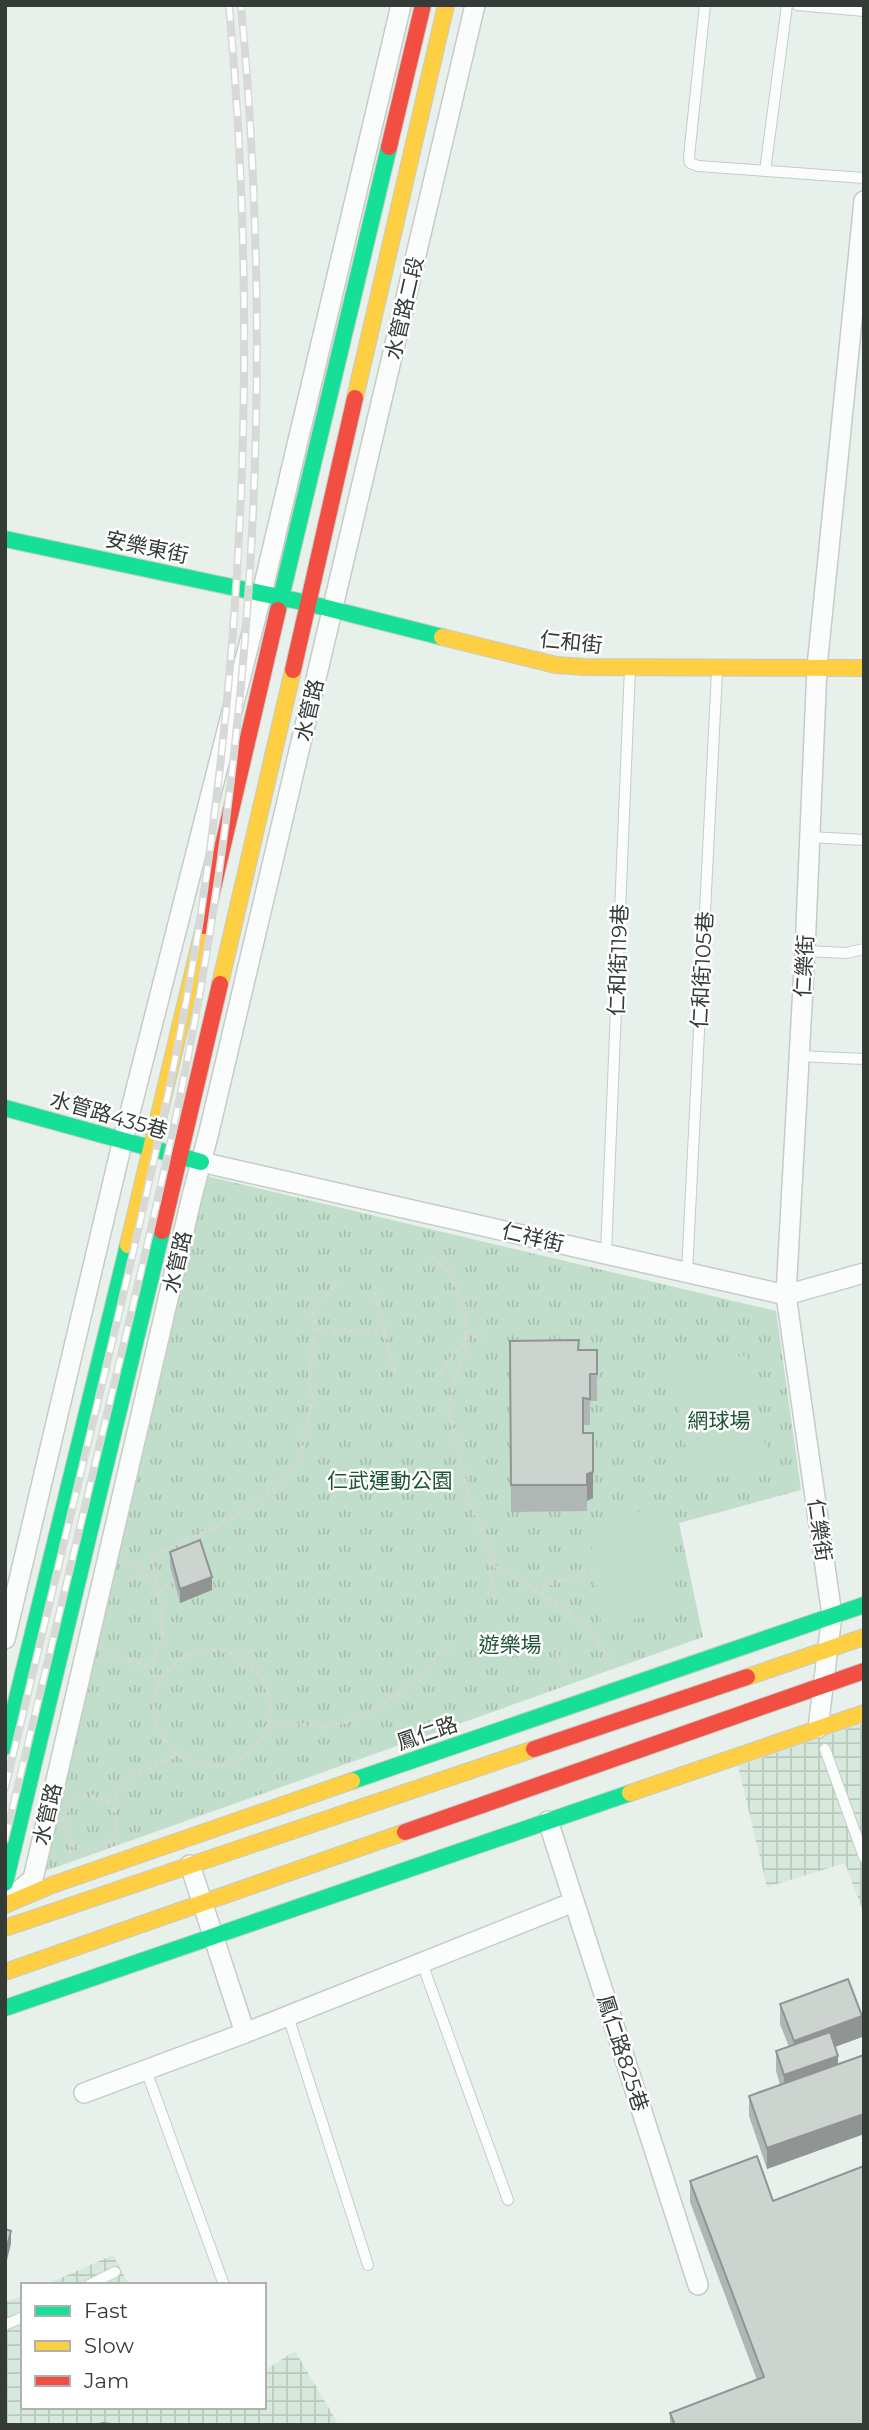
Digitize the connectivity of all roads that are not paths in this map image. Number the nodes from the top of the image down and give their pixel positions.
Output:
1 (401, 5) edge
2 (423, 5) edge
3 (446, 5) edge
4 (475, 5) edge
5 (705, 5) edge
6 (787, 5) edge
7 (797, 5) edge
8 (817, 6) edge
9 (864, 11) edge
10 (765, 171) junction
11 (864, 178) edge
12 (864, 201) edge
13 (862, 228) edge
14 (5, 539) edge
15 (271, 595) junction
16 (307, 603) junction
17 (333, 610) junction
18 (718, 667) junction
19 (817, 667) junction
20 (630, 668) junction
21 (864, 668) edge
22 (810, 837) junction
23 (864, 840) edge
24 (864, 949) edge
25 (806, 951) junction
26 (799, 1056) junction
27 (864, 1059) edge
28 (5, 1108) edge
29 (123, 1142) junction
30 (152, 1150) junction
31 (180, 1156) junction
32 (201, 1162) junction
33 (606, 1253) junction
34 (687, 1272) junction
35 (864, 1273) edge
36 (786, 1296) junction
37 (864, 1605) edge
38 (832, 1615) junction
39 (864, 1637) edge
40 (5, 1639) edge
41 (5, 1645) edge
42 (827, 1648) junction
43 (29, 1649) junction
44 (61, 1656) junction
45 (864, 1671) edge
46 (822, 1685) junction
47 (864, 1713) edge
48 (818, 1728) junction
49 (5, 1747) edge
50 (825, 1749) dead end
51 (548, 1821) junction
52 (864, 1857) edge
53 (190, 1865) junction
54 (5, 1883) edge
55 (574, 1902) junction
56 (202, 1903) junction
57 (5, 1904) edge
58 (5, 1928) edge
59 (213, 1936) junction
60 (422, 1963) junction
61 (5, 1972) edge
62 (5, 2008) edge
63 (288, 2016) junction
64 (244, 2033) junction
65 (146, 2070) junction
66 (84, 2093) dead end
67 (508, 2200) dead end
68 (368, 2265) dead end
69 (115, 2273) dead end
70 (93, 2283) edge
71 (223, 2283) edge
72 (698, 2285) dead end
73 (21, 2318) edge
74 (5, 2325) edge

1 - 15 street
2 - 15 street
3 - 16 street, 水管路二段
4 - 17 street, 水管路二段
5 - 10 lane
6 - 10 lane
7 - 8 lane
8 - 9 lane
10 - 11 lane
12 - 13 street, 仁樂街
13 - 19 street, 仁樂街
14 - 15 street, 安樂東街
15 - 16 street, 仁和街
15 - 29 street
15 - 30 street
16 - 17 street, 仁和街
16 - 31 street, 水管路
17 - 20 street, 仁和街
17 - 32 street, 水管路
18 - 19 street, 仁和街
18 - 20 street, 仁和街
18 - 34 lane, 仁和街105巷
19 - 21 street, 仁和街
19 - 22 street, 仁樂街
20 - 33 lane, 仁和街119巷
22 - 23 lane
22 - 25 street, 仁樂街
24 - 25 lane
25 - 26 street, 仁樂街
26 - 27 lane
26 - 36 street, 仁樂街
28 - 29 street, 水管路435巷
29 - 30 street, 水管路435巷
29 - 40 street
30 - 31 street, 水管路435巷
30 - 43 street
31 - 32 street, 水管路435巷
31 - 44 street, 水管路
32 - 33 street, 仁祥街
32 - 57 street, 水管路
33 - 34 street, 仁祥街
34 - 36 street, 仁祥街
35 - 36 street
36 - 38 street, 仁樂街
37 - 38 street, 鳳仁路
38 - 42 street, 仁樂街
38 - 57 street, 鳳仁路
39 - 42 street
41 - 43 street
42 - 46 street, 仁樂街
42 - 53 street
43 - 44 street
43 - 49 street
44 - 54 street, 水管路
45 - 46 street
46 - 48 street, 仁樂街
46 - 56 street
47 - 48 street
48 - 51 street
50 - 52 lane
51 - 55 street, 鳳仁路825巷
51 - 59 street
53 - 56 street
53 - 58 street
55 - 60 street
55 - 72 street, 鳳仁路825巷
56 - 59 street
56 - 61 street
59 - 62 street
59 - 64 street
60 - 63 street
60 - 67 lane
63 - 64 street
63 - 68 lane
64 - 65 street
65 - 66 street
65 - 71 lane
69 - 70 lane
73 - 74 lane

